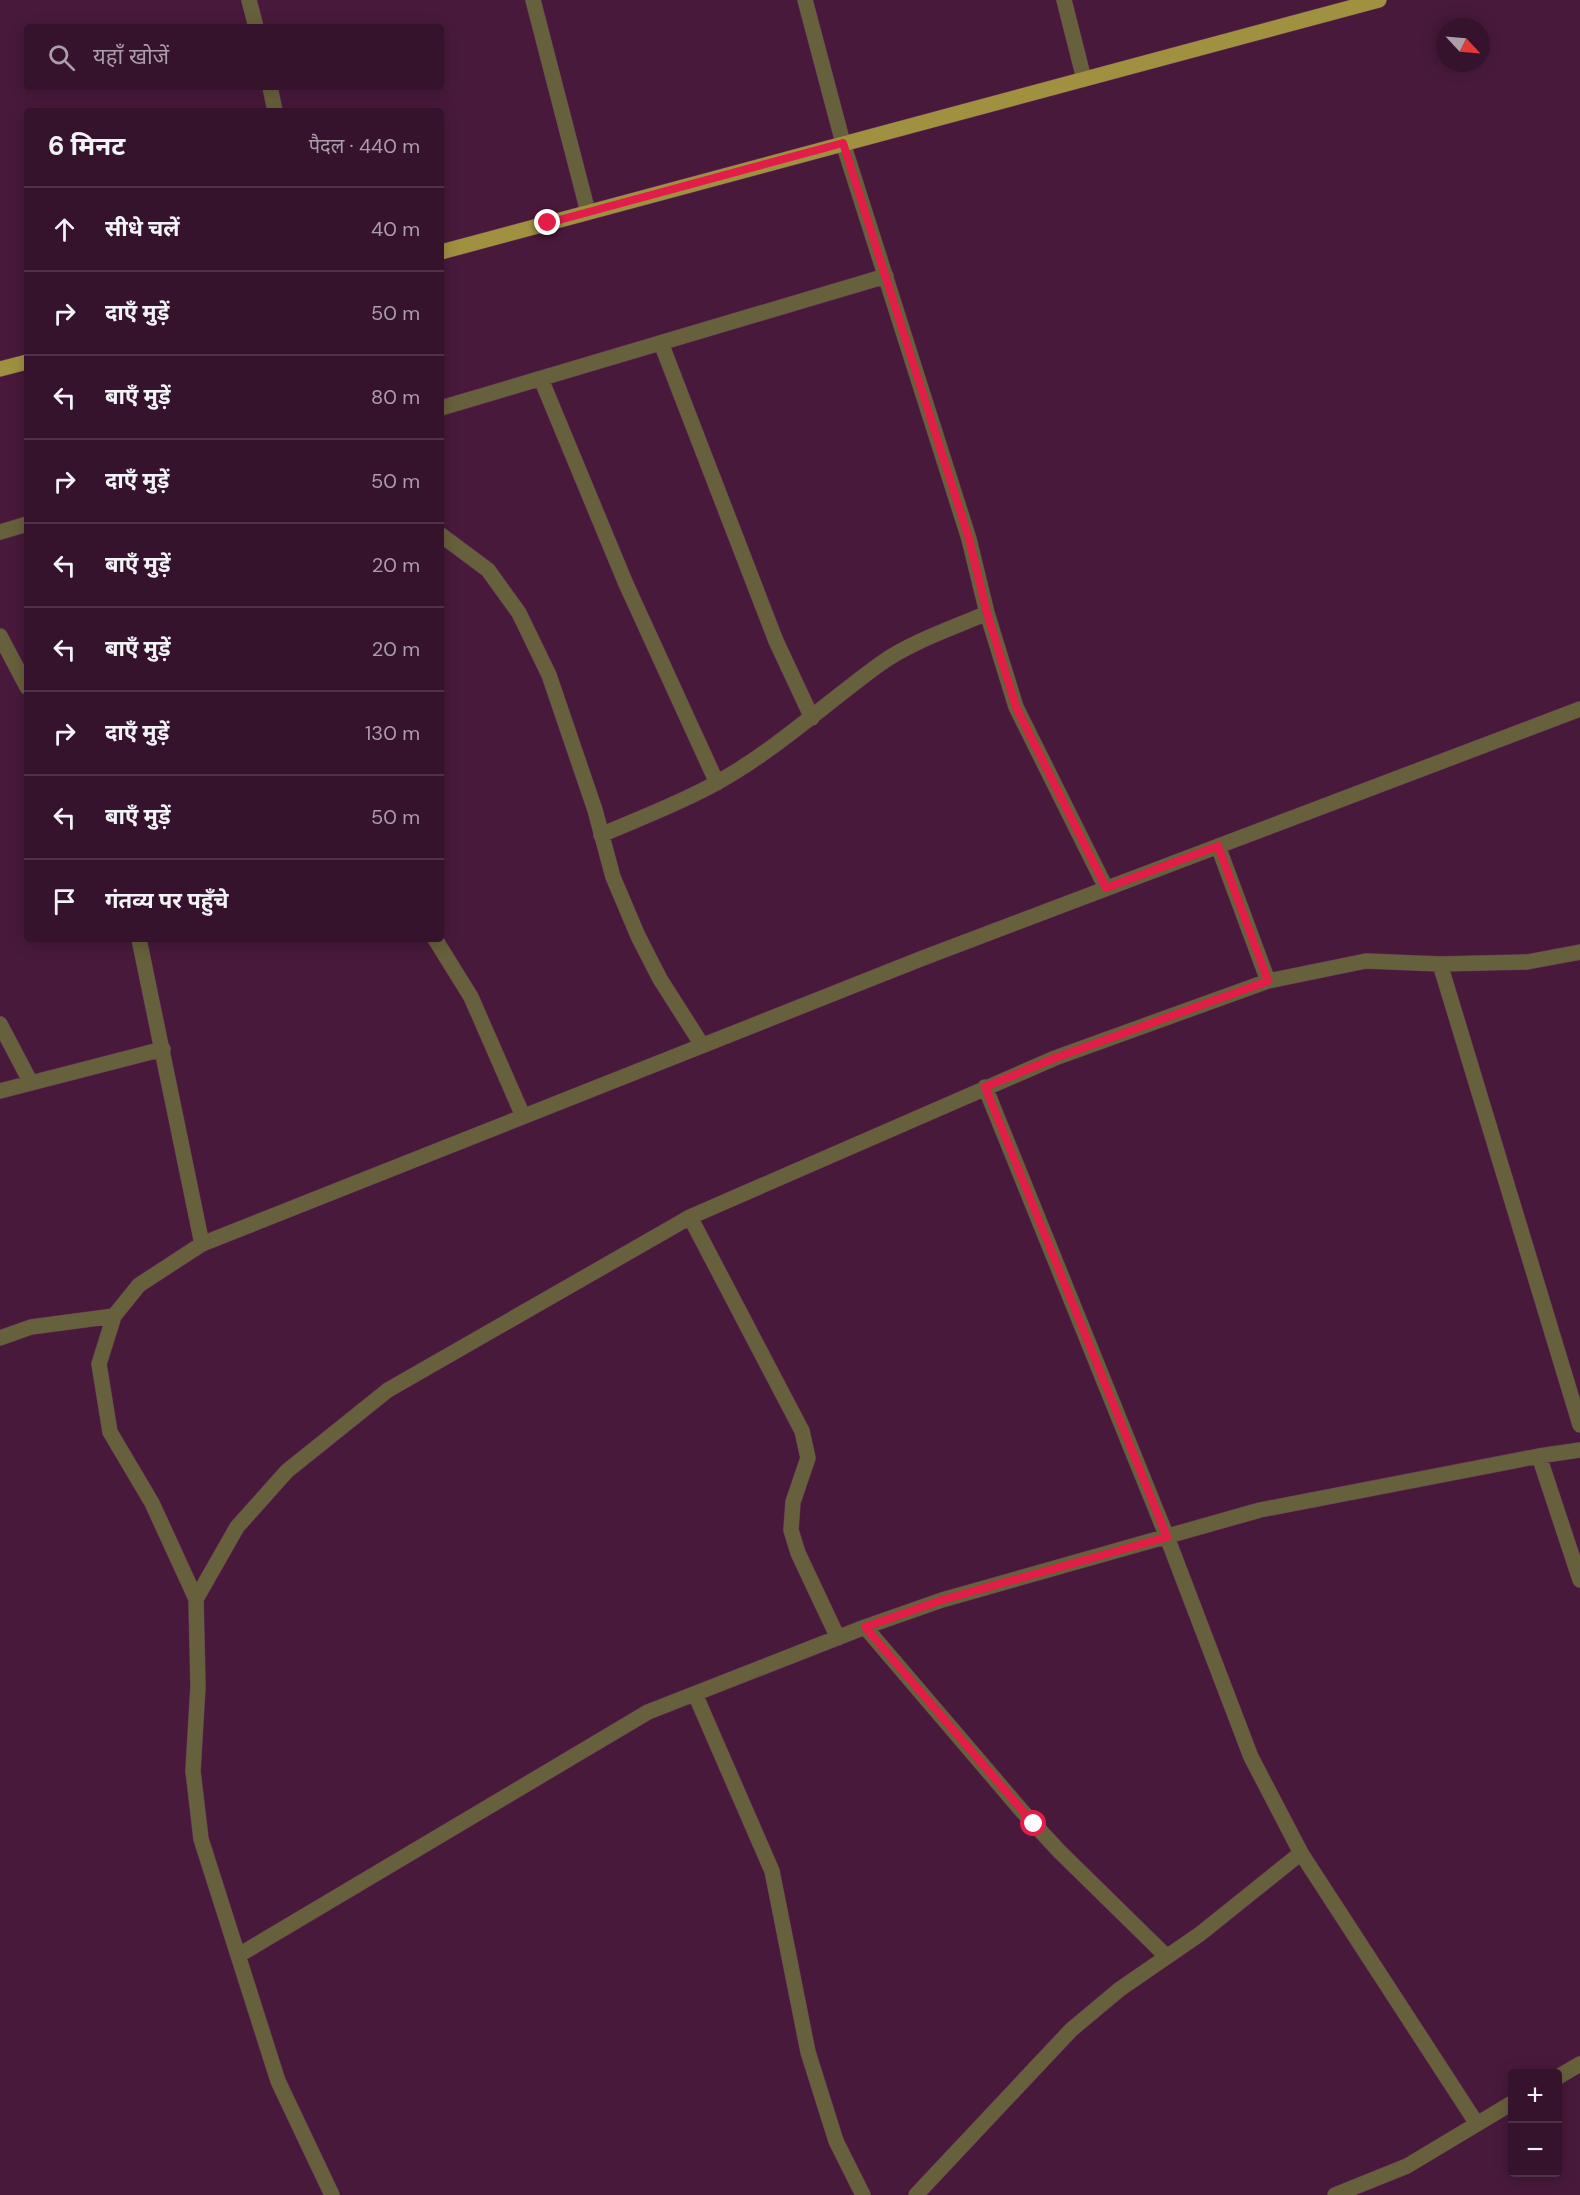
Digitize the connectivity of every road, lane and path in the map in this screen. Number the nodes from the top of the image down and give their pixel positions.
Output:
1 (249, 0) edge
2 (533, 0) edge
3 (805, 0) edge
4 (1064, 0) edge
5 (1379, 0) edge
6 (1335, 6) edge
7 (255, 24) edge
8 (1084, 79) junction
9 (271, 90) edge
10 (274, 108) edge
11 (843, 143) junction
12 (588, 212) junction
13 (444, 251) edge
14 (886, 276) junction
15 (660, 343) junction
16 (24, 363) edge
17 (0, 369) edge
18 (541, 379) junction
19 (444, 407) edge
20 (24, 525) edge
21 (0, 532) edge
22 (444, 537) edge
23 (987, 613) junction
24 (0, 636) edge
25 (24, 681) edge
26 (1580, 709) edge
27 (812, 718) junction
28 (717, 783) junction
29 (601, 835) junction
30 (1218, 846) junction
31 (1106, 888) junction
32 (140, 942) edge
33 (437, 942) edge
34 (1580, 952) edge
35 (1440, 964) junction
36 (1268, 981) junction
37 (0, 1023) edge
38 (702, 1045) junction
39 (163, 1049) junction
40 (31, 1083) junction
41 (985, 1087) junction
42 (0, 1091) edge
43 (523, 1116) junction
44 (690, 1217) junction
45 (202, 1244) junction
46 (114, 1316) junction
47 (0, 1338) edge
48 (1580, 1425) edge
49 (1580, 1450) edge
50 (1539, 1456) junction
51 (1167, 1537) junction
52 (1580, 1580) edge
53 (196, 1599) junction
54 (865, 1627) junction
55 (838, 1638) junction
56 (695, 1694) junction
57 (1301, 1853) junction
58 (239, 1955) junction
59 (1166, 1956) junction
60 (1580, 2064) edge
61 (1562, 2074) edge
62 (1508, 2105) edge
63 (1477, 2124) junction
64 (1369, 2189) edge
65 (332, 2195) edge
66 (863, 2195) edge
67 (916, 2195) edge
68 (1335, 2195) edge

1 - 7 street
2 - 12 street
3 - 11 street
4 - 8 street
5 - 6 main road
6 - 8 main road
8 - 11 main road
9 - 10 street
11 - 12 main road
11 - 14 street
12 - 13 main road
14 - 15 street
14 - 23 street
15 - 18 street
15 - 27 street
16 - 17 main road
18 - 19 street
18 - 28 street
20 - 21 street
22 - 29 street
23 - 27 street
23 - 31 street
24 - 25 street
26 - 30 street
27 - 28 street
28 - 29 street
29 - 38 street
30 - 31 street
30 - 36 street
31 - 38 street
32 - 39 street
33 - 43 street
34 - 35 street
35 - 36 street
35 - 48 street
36 - 41 street
37 - 40 street
38 - 43 street
39 - 40 street
39 - 45 street
40 - 42 street
41 - 44 street
41 - 51 street
43 - 45 street
44 - 53 street
44 - 55 street
45 - 46 street
46 - 47 street
46 - 53 street
49 - 50 street
50 - 51 street
50 - 52 street
51 - 54 street
51 - 57 street
53 - 58 street
54 - 55 street
54 - 59 street
55 - 56 street
56 - 58 street
56 - 66 street
57 - 59 street
57 - 63 street
58 - 65 street
59 - 67 street
60 - 61 street
62 - 63 street
63 - 64 street
64 - 68 street

